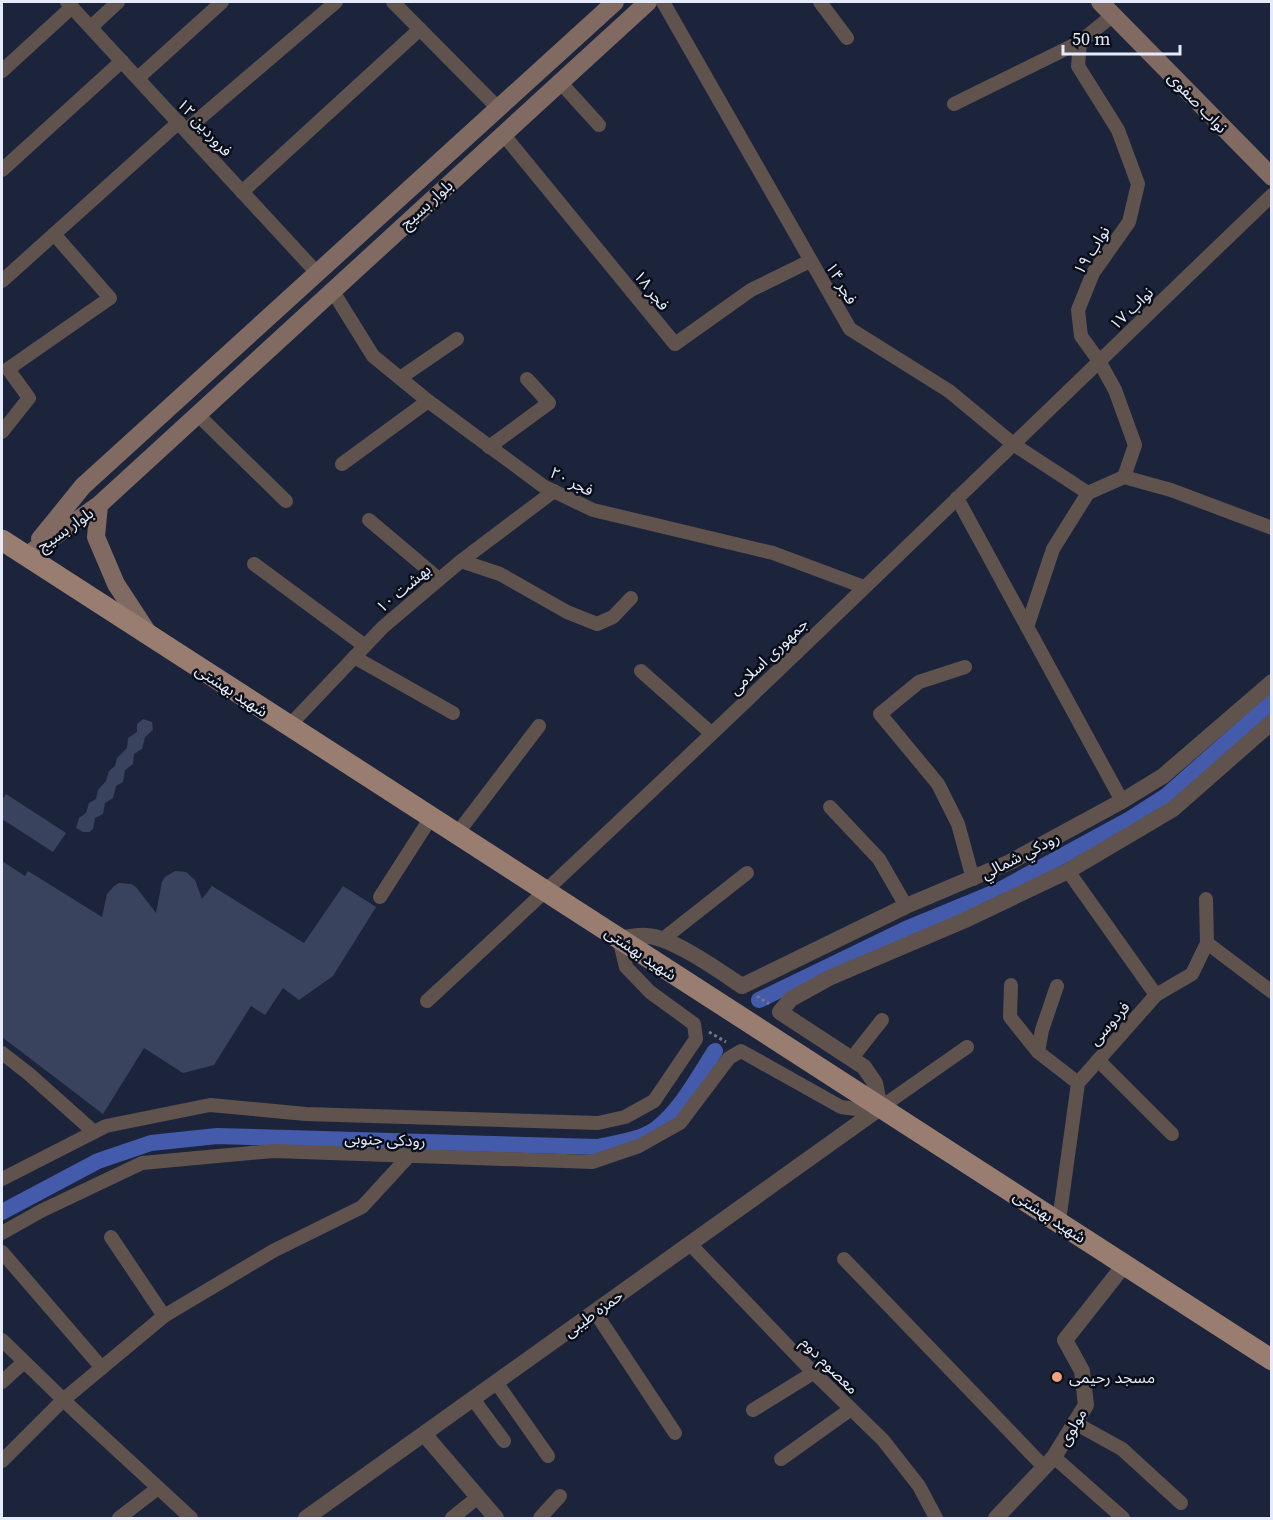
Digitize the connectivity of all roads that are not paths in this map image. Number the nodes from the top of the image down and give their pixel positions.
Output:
1 (118, 2) edge
2 (222, 2) edge
3 (336, 2) edge
4 (393, 2) edge
5 (615, 2) edge
6 (648, 2) edge
7 (663, 2) edge
8 (820, 2) edge
9 (1100, 2) edge
10 (70, 4) edge
11 (1113, 15) junction
12 (91, 27) junction
13 (420, 29) junction
14 (847, 38) dead end
15 (1080, 42) junction
16 (122, 61) junction
17 (2, 70) edge
18 (138, 78) junction
19 (560, 82) junction
20 (954, 104) dead end
21 (499, 109) junction
22 (182, 126) junction
23 (599, 126) dead end
24 (503, 134) junction
25 (2, 171) edge
26 (1272, 177) edge
27 (242, 192) junction
28 (1272, 195) edge
29 (54, 234) junction
30 (810, 261) junction
31 (318, 274) junction
32 (2, 281) edge
33 (332, 290) junction
34 (457, 339) dead end
35 (1099, 361) junction
36 (400, 378) junction
37 (527, 379) dead end
38 (428, 401) junction
39 (197, 414) junction
40 (2, 432) edge
41 (1013, 444) junction
42 (489, 447) junction
43 (342, 464) dead end
44 (1124, 477) junction
45 (554, 491) junction
46 (1088, 493) junction
47 (957, 498) junction
48 (286, 501) dead end
49 (99, 505) junction
50 (369, 519) dead end
51 (1272, 528) edge
52 (12, 548) edge
53 (461, 561) junction
54 (254, 564) dead end
55 (439, 579) junction
56 (864, 587) junction
57 (631, 598) dead end
58 (1027, 627) junction
59 (151, 638) junction
60 (364, 646) junction
61 (354, 657) junction
62 (965, 667) dead end
63 (641, 671) dead end
64 (1272, 682) edge
65 (453, 713) dead end
66 (1272, 722) edge
67 (540, 726) dead end
68 (288, 727) junction
69 (711, 733) junction
70 (1122, 801) junction
71 (830, 807) dead end
72 (430, 819) junction
73 (456, 836) junction
74 (1068, 871) junction
75 (747, 873) dead end
76 (972, 879) junction
77 (546, 891) junction
78 (380, 897) dead end
79 (1206, 899) dead end
80 (906, 906) junction
81 (619, 938) junction
82 (663, 939) junction
83 (1207, 943) junction
84 (1011, 985) dead end
85 (1057, 986) dead end
86 (1272, 992) edge
87 (1156, 995) junction
88 (427, 1001) dead end
89 (882, 1020) dead end
90 (967, 1047) dead end
91 (1038, 1052) junction
92 (2, 1053) edge
93 (852, 1058) junction
94 (1098, 1060) junction
95 (1078, 1083) junction
96 (872, 1102) junction
97 (94, 1132) junction
98 (1172, 1134) dead end
99 (408, 1157) junction
100 (2, 1179) edge
101 (1059, 1221) junction
102 (2, 1233) edge
103 (111, 1238) dead end
104 (690, 1244) junction
105 (2, 1252) edge
106 (844, 1259) dead end
107 (1125, 1264) junction
108 (595, 1312) junction
109 (164, 1316) junction
110 (2, 1340) edge
111 (1272, 1360) edge
112 (24, 1362) junction
113 (102, 1368) junction
114 (813, 1373) junction
115 (2, 1382) edge
116 (496, 1382) junction
117 (473, 1399) junction
118 (63, 1400) junction
119 (851, 1409) junction
120 (753, 1410) dead end
121 (1075, 1423) junction
122 (675, 1433) dead end
123 (424, 1434) junction
124 (504, 1441) dead end
125 (548, 1456) dead end
126 (781, 1459) dead end
127 (2, 1461) edge
128 (1049, 1462) junction
129 (158, 1488) junction
130 (560, 1496) dead end
131 (478, 1497) junction
132 (1181, 1503) dead end
133 (119, 1518) edge
134 (191, 1518) edge
135 (306, 1518) edge
136 (452, 1518) edge
137 (496, 1518) edge
138 (540, 1518) edge
139 (936, 1518) edge
140 (996, 1518) edge
141 (1123, 1518) edge

1 - 12 street
2 - 18 street
3 - 22 street
4 - 13 street
5 - 21 main road, بلوار بسیج
6 - 19 main road, بلوار بسیج
7 - 30 street, فجر ۱۴
8 - 14 street
9 - 11 main road, نواب صفوی
10 - 12 street, ۱۲ فروردین
10 - 17 street
11 - 15 street
11 - 26 main road, نواب صفوی
12 - 16 street, ۱۲ فروردین
13 - 21 street
13 - 27 street
15 - 20 street
15 - 35 street, نواب ۱۹
16 - 18 street, ۱۲ فروردین
16 - 25 street
18 - 22 street, ۱۲ فروردین
19 - 23 street
19 - 24 main road, بلوار بسیج
21 - 31 main road, بلوار بسیج
22 - 27 street, ۱۲ فروردین
22 - 29 street
24 - 30 street, فجر ۱۸
24 - 33 main road, بلوار بسیج
27 - 31 street, ۱۲ فروردین
28 - 35 street, نواب ۱۷
29 - 32 street
29 - 40 street
30 - 41 street, فجر ۱۴
31 - 33 main road
31 - 52 main road, بلوار بسیج
33 - 36 street, فجر ۲۰
33 - 39 main road, بلوار بسیج
34 - 36 street
35 - 41 street, نواب ۱۷
35 - 44 street, نواب ۱۹
36 - 38 street, فجر ۲۰
37 - 42 street
38 - 42 street, فجر ۲۰
38 - 43 street
39 - 48 street
39 - 49 main road, بلوار بسیج
41 - 46 street, فجر ۱۴
41 - 47 street, جمهوری اسلامی
42 - 45 street, فجر ۲۰
44 - 46 street
44 - 51 street
45 - 53 street, بهشت ۱۰
45 - 56 street, فجر ۲۰
46 - 58 street
47 - 56 street, جمهوری اسلامی
47 - 58 street
49 - 52 main road, بلوار بسیج
49 - 59 main road
50 - 55 street
52 - 59 main road, شهید بهشتی
53 - 55 street, بهشت ۱۰
53 - 57 street
54 - 60 street
55 - 60 street, بهشت ۱۰
56 - 69 street, جمهوری اسلامی
58 - 70 street
59 - 68 main road, شهید بهشتی
60 - 61 street, بهشت ۱۰
61 - 65 street
61 - 68 street, بهشت ۱۰
62 - 76 street
63 - 69 street
64 - 70 street, رودکي شمالي
66 - 74 street, رودکي شمالي
67 - 73 street
68 - 72 main road, شهید بهشتی
69 - 77 street, جمهوری اسلامی
70 - 76 street, رودکي شمالي
71 - 80 street
72 - 73 main road, شهید بهشتی
72 - 78 street
73 - 77 main road, شهید بهشتی
74 - 87 street
74 - 93 street, رودکي شمالي
75 - 82 street
76 - 80 street, رودکي شمالي
77 - 81 main road, شهید بهشتی
77 - 88 street, جمهوری اسلامی
79 - 83 street
80 - 82 street, رودکي شمالي
81 - 82 street
81 - 96 main road, شهید بهشتی
81 - 97 street, رودکی جنوبی
83 - 86 street
83 - 87 street, فردوسی
84 - 91 street
85 - 91 street
87 - 94 street, فردوسی
89 - 93 street
90 - 96 street
91 - 95 street
92 - 97 street
93 - 96 street
94 - 95 street, فردوسی
94 - 98 street
95 - 101 street
96 - 99 street, رودکی جنوبی
96 - 101 main road, شهید بهشتی
96 - 104 street, حمزه طیبی
97 - 100 street, رودکی جنوبی
99 - 102 street, رودکی جنوبی
99 - 109 street
101 - 107 main road, شهید بهشتی
103 - 109 street
104 - 108 street, حمزه طیبی
104 - 114 street, معصوم دوم
105 - 113 street
106 - 128 street
107 - 111 main road, شهید بهشتی
107 - 121 street, مولوی
108 - 116 street, حمزه طیبی
108 - 122 street
109 - 113 street
110 - 112 street
112 - 115 street
112 - 118 street
113 - 118 street
114 - 119 street, معصوم دوم
114 - 120 street
116 - 117 street, حمزه طیبی
116 - 125 street
117 - 123 street, حمزه طیبی
117 - 124 street
118 - 127 street
118 - 129 street
119 - 126 street
119 - 139 street, معصوم دوم
121 - 128 street, مولوی
121 - 132 street
123 - 131 street
123 - 135 street, حمزه طیبی
128 - 140 street, مولوی
128 - 141 street
129 - 133 street
129 - 134 street
130 - 138 street
131 - 136 street
131 - 137 street

